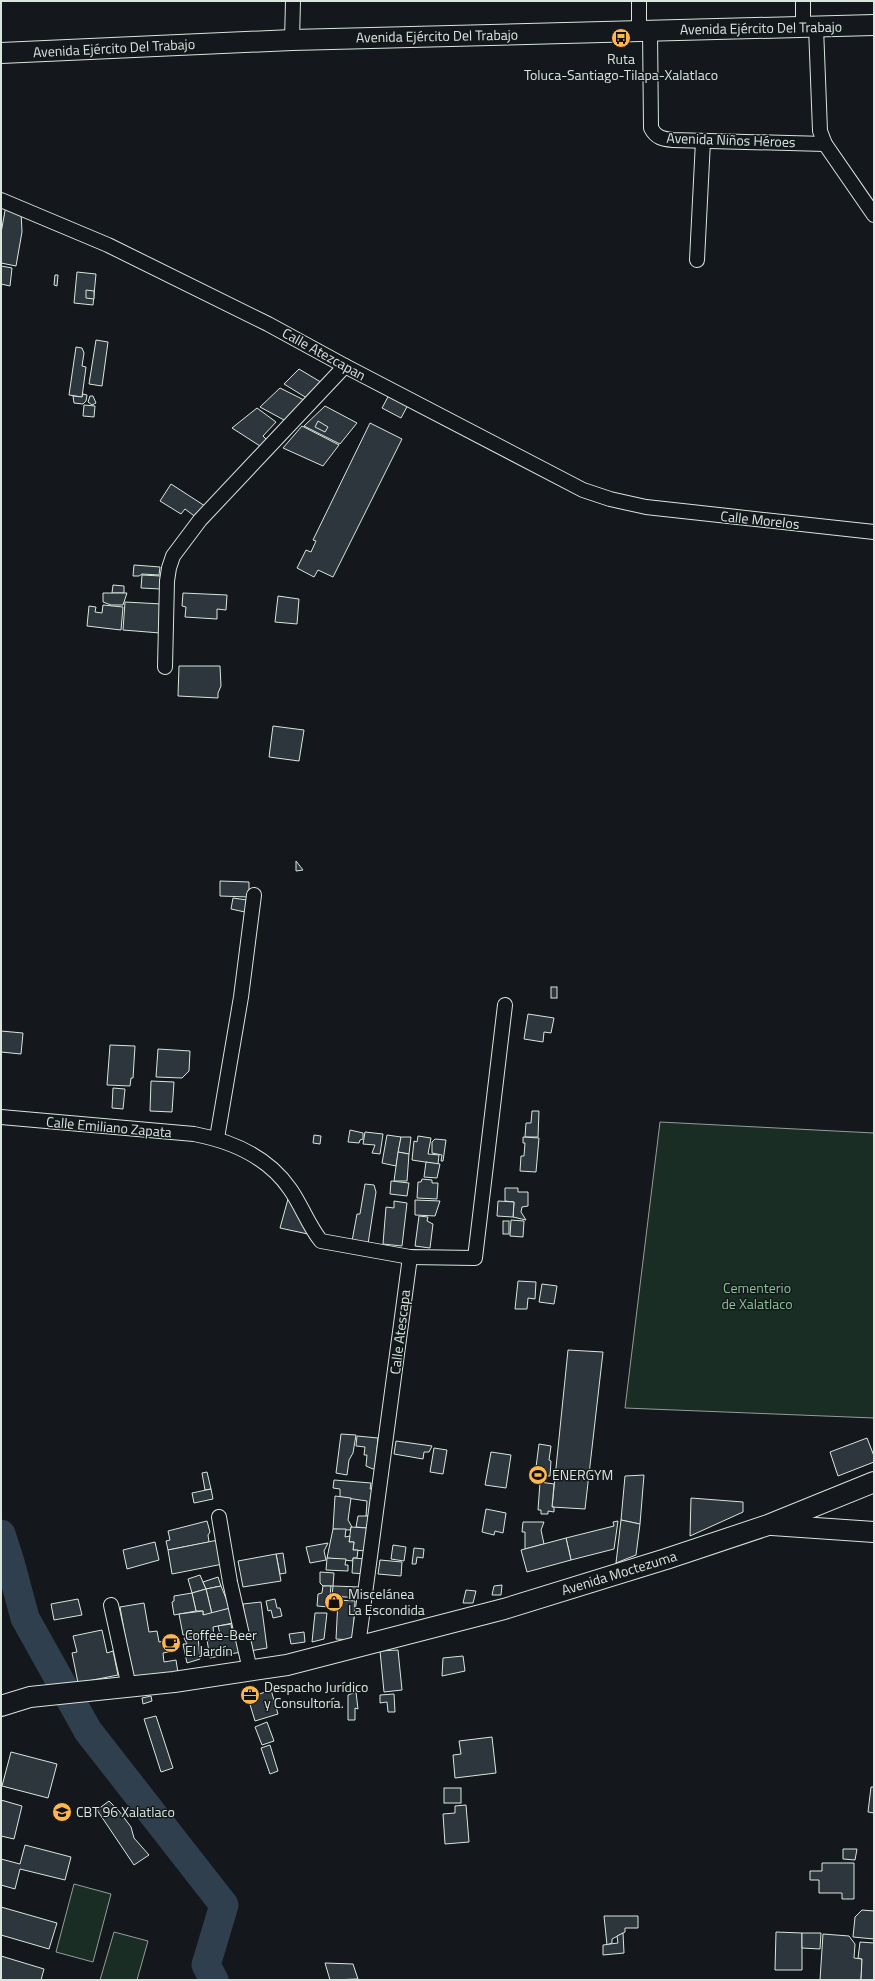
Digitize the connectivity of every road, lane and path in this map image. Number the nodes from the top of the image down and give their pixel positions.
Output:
1 (293, 1) edge
2 (639, 1) edge
3 (803, 1) edge
4 (874, 25) edge
5 (810, 27) junction
6 (644, 31) junction
7 (292, 40) junction
8 (1, 53) edge
9 (703, 141) junction
10 (825, 144) junction
11 (1, 200) edge
12 (874, 216) edge
13 (697, 260) dead end
14 (345, 366) junction
15 (646, 507) joint
16 (874, 532) edge
17 (165, 667) dead end
18 (254, 896) dead end
19 (505, 1005) dead end
20 (1, 1117) edge
21 (217, 1138) junction
22 (410, 1257) junction
23 (874, 1482) edge
24 (219, 1517) dead end
25 (768, 1525) junction
26 (874, 1532) edge
27 (111, 1605) dead end
28 (358, 1646) junction
29 (250, 1670) junction
30 (129, 1686) junction
31 (1, 1706) edge

1 - 7 street
2 - 6 street
3 - 5 street
4 - 5 main road, Avenida Ejército Del Trabajo
5 - 6 main road, Avenida Ejército Del Trabajo
5 - 10 street
6 - 7 main road, Avenida Ejército Del Trabajo
6 - 9 street, Avenida Niños Héroes
7 - 8 main road, Avenida Ejército Del Trabajo
9 - 10 street, Avenida Niños Héroes
9 - 13 street
10 - 12 street
11 - 14 street, Calle Atezcapan
14 - 15 street, Calle Atezcapan
14 - 17 street
15 - 16 street, Calle Morelos
18 - 21 street
19 - 22 street
20 - 21 street, Calle Emiliano Zapata
21 - 22 street
22 - 28 street, Calle Atescapa
23 - 25 main road, Avenida Moctezuma
24 - 29 street
25 - 26 main road
25 - 28 main road, Avenida Moctezuma
27 - 30 street
28 - 29 main road, Avenida Moctezuma
29 - 30 main road, Avenida Moctezuma
30 - 31 main road, Avenida Moctezuma

